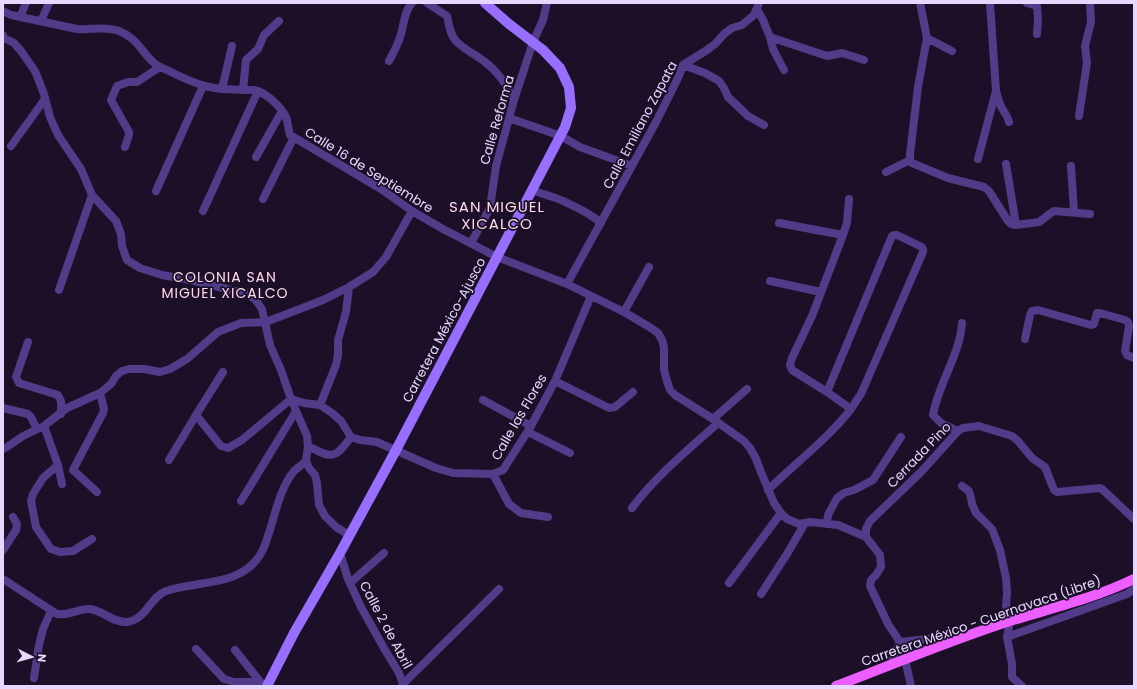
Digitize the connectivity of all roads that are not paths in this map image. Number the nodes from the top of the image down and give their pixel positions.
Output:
1 (26, 3) edge
2 (49, 3) edge
3 (412, 3) edge
4 (427, 3) edge
5 (485, 3) edge
6 (547, 3) edge
7 (920, 3) edge
8 (990, 3) edge
9 (1027, 3) edge
10 (1090, 3) edge
11 (758, 6) edge
12 (3, 11) edge
13 (20, 17) junction
14 (41, 21) junction
15 (279, 21) dead end
16 (1037, 34) dead end
17 (3, 37) edge
18 (770, 37) junction
19 (927, 38) junction
20 (533, 42) junction
21 (232, 46) dead end
22 (952, 51) dead end
23 (864, 60) dead end
24 (389, 61) dead end
25 (683, 65) junction
26 (160, 67) junction
27 (784, 70) dead end
28 (203, 86) junction
29 (222, 89) junction
30 (243, 90) junction
31 (258, 91) junction
32 (996, 91) junction
33 (46, 99) junction
34 (514, 100) junction
35 (282, 111) junction
36 (1079, 116) dead end
37 (509, 118) junction
38 (1009, 122) dead end
39 (764, 125) dead end
40 (560, 136) junction
41 (294, 137) junction
42 (11, 146) dead end
43 (125, 147) dead end
44 (256, 157) dead end
45 (910, 160) junction
46 (978, 160) dead end
47 (1006, 164) dead end
48 (632, 166) junction
49 (1072, 166) dead end
50 (886, 172) dead end
51 (533, 190) junction
52 (156, 191) dead end
53 (92, 195) junction
54 (263, 199) dead end
55 (849, 199) dead end
56 (203, 211) dead end
57 (412, 211) junction
58 (1074, 212) junction
59 (1090, 214) dead end
60 (601, 223) junction
61 (779, 223) dead end
62 (1016, 225) junction
63 (843, 235) junction
64 (471, 243) junction
65 (497, 258) junction
66 (649, 267) dead end
67 (770, 281) dead end
68 (567, 284) junction
69 (349, 287) junction
70 (59, 290) dead end
71 (821, 292) junction
72 (591, 296) junction
73 (624, 312) junction
74 (266, 322) junction
75 (962, 323) dead end
76 (1025, 339) dead end
77 (28, 342) dead end
78 (1134, 358) edge
79 (223, 372) dead end
80 (555, 381) junction
81 (747, 390) dead end
82 (633, 392) dead end
83 (828, 392) junction
84 (100, 393) junction
85 (291, 399) junction
86 (483, 400) dead end
87 (320, 405) junction
88 (3, 408) edge
89 (851, 409) junction
90 (296, 411) junction
91 (61, 414) junction
92 (196, 415) junction
93 (716, 421) junction
94 (40, 428) junction
95 (529, 429) junction
96 (958, 431) junction
97 (351, 437) junction
98 (901, 437) dead end
99 (308, 446) junction
100 (3, 449) edge
101 (396, 450) junction
102 (570, 453) dead end
103 (169, 460) dead end
104 (306, 462) junction
105 (58, 464) junction
106 (493, 474) junction
107 (62, 484) dead end
108 (962, 486) dead end
109 (768, 490) junction
110 (97, 492) dead end
111 (240, 501) dead end
112 (632, 508) dead end
113 (781, 513) junction
114 (13, 517) dead end
115 (548, 517) dead end
116 (1134, 519) edge
117 (805, 523) junction
118 (826, 524) junction
119 (349, 535) junction
120 (866, 537) junction
121 (92, 539) dead end
122 (3, 550) edge
123 (340, 553) junction
124 (384, 553) dead end
125 (3, 579) edge
126 (1134, 579) edge
127 (350, 583) junction
128 (729, 583) dead end
129 (499, 588) dead end
130 (1134, 589) edge
131 (761, 594) dead end
132 (51, 611) junction
133 (1010, 621) junction
134 (1007, 637) junction
135 (900, 642) junction
136 (952, 642) junction
137 (196, 649) dead end
138 (235, 650) dead end
139 (905, 659) junction
140 (889, 666) junction
141 (34, 678) dead end
142 (263, 685) edge
143 (402, 685) edge
144 (836, 686) edge
145 (911, 686) edge
146 (1022, 686) edge

1 - 13 street
2 - 14 street
3 - 24 street
4 - 34 street
5 - 20 main road, Carretera México-Ajusco
6 - 20 street, Calle Reforma
7 - 19 street
8 - 32 street
9 - 16 street
10 - 36 street
11 - 18 street
11 - 25 street, Calle Emiliano Zapata
12 - 13 street
13 - 14 street
14 - 26 street
15 - 30 street
17 - 33 street
18 - 23 street
18 - 27 street
19 - 22 street
19 - 45 street
20 - 34 street, Calle Reforma
20 - 40 main road, Carretera México-Ajusco
21 - 29 street
25 - 39 street
25 - 48 street, Calle Emiliano Zapata
26 - 28 street
26 - 43 street
28 - 29 street
28 - 52 street
29 - 30 street
30 - 31 street
31 - 35 street, Calle 16 de Septiembre
31 - 56 street
32 - 38 street
32 - 46 street
33 - 42 street
33 - 53 street
34 - 37 street, Calle Reforma
35 - 41 street, Calle 16 de Septiembre
35 - 44 street
37 - 40 street
37 - 64 street, Calle Reforma
40 - 48 street
40 - 51 main road, Carretera México-Ajusco
41 - 54 street
41 - 57 street, Calle 16 de Septiembre
45 - 50 street
45 - 62 street
47 - 62 street
48 - 60 street, Calle Emiliano Zapata
49 - 58 street
51 - 60 street
51 - 65 main road, Carretera México-Ajusco
53 - 70 street
53 - 74 street
55 - 63 street
57 - 64 street, Calle 16 de Septiembre
57 - 69 street
58 - 59 street
58 - 62 street
60 - 68 street, Calle Emiliano Zapata
61 - 63 street
63 - 71 street
64 - 65 street, Calle 16 de Septiembre
65 - 68 street, Calle 16 de Septiembre
65 - 101 main road, Carretera México-Ajusco
66 - 73 street
67 - 71 street
68 - 72 street, Calle 16 de Septiembre
69 - 74 street
69 - 87 street
71 - 83 street
72 - 73 street, Calle 16 de Septiembre
72 - 80 street, Calle las Flores
73 - 93 street, Calle 16 de Septiembre
74 - 84 street
74 - 85 street
75 - 96 street
76 - 78 street
77 - 91 street
79 - 92 street
80 - 82 street
80 - 95 street, Calle las Flores
81 - 93 street
83 - 89 street
83 - 89 street
84 - 91 street
84 - 110 street
85 - 87 street
85 - 90 street
85 - 92 street
86 - 95 street
87 - 97 street
88 - 94 street
89 - 109 street
90 - 99 street
90 - 111 street
91 - 94 street
92 - 103 street
93 - 109 street, Calle 16 de Septiembre
93 - 112 street
94 - 100 street
94 - 105 street
95 - 102 street
95 - 106 street, Calle las Flores
96 - 116 street, Cerrada Pino
96 - 120 street, Cerrada Pino
97 - 99 street
97 - 101 street, Calle las Flores
98 - 118 street
99 - 104 street
101 - 106 street, Calle las Flores
101 - 119 main road, Carretera México-Ajusco
104 - 119 street
104 - 132 street
105 - 107 street
105 - 121 street
106 - 115 street
108 - 133 street
109 - 113 street, Calle 16 de Septiembre
113 - 117 street
113 - 128 street
114 - 122 street
117 - 118 street
117 - 131 street
118 - 120 street
119 - 123 main road, Carretera México-Ajusco
120 - 135 street
123 - 127 street, Calle 2 de Abril
123 - 142 main road, Carretera México-Ajusco
124 - 127 street
125 - 132 street
126 - 133 main road, Carretera México - Cuernavaca (Libre)
127 - 143 street, Calle 2 de Abril
129 - 143 street
130 - 134 street
132 - 141 street
133 - 134 street
133 - 136 main road, Carretera México - Cuernavaca (Libre)
134 - 146 street
135 - 136 street
135 - 140 street
136 - 139 main road, Carretera México - Cuernavaca (Libre)
137 - 142 street
138 - 142 street
139 - 140 main road, Carretera México - Cuernavaca (Libre)
139 - 145 street
140 - 144 main road, Carretera México - Cuernavaca (Libre)

